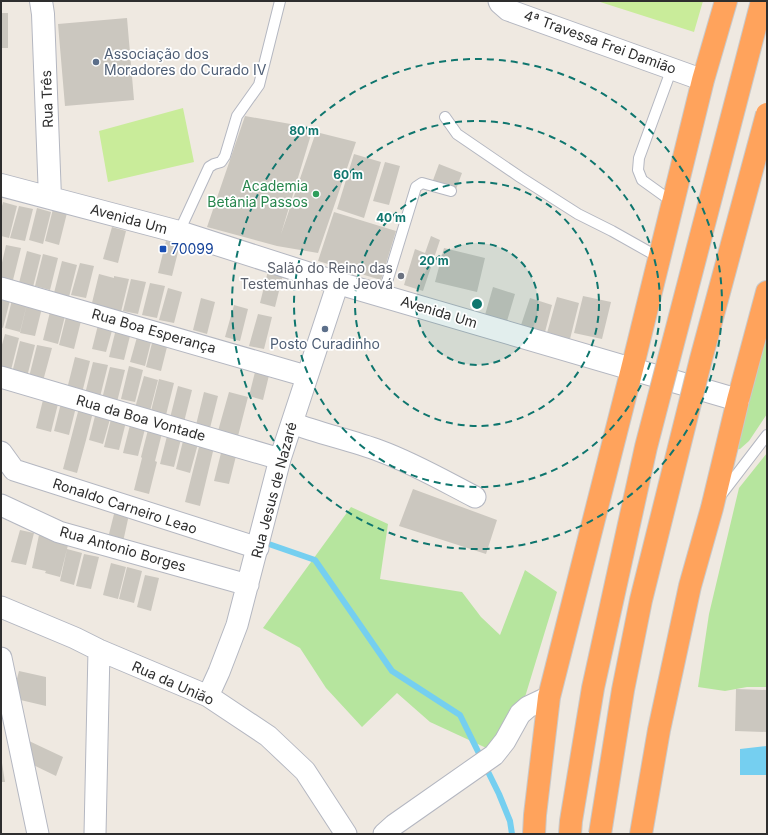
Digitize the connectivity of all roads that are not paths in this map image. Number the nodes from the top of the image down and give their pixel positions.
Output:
1 (41, 1) edge
2 (280, 1) edge
3 (499, 1) edge
4 (726, 1) edge
5 (762, 1) edge
6 (672, 68) junction
7 (703, 80) junction
8 (767, 114) edge
9 (445, 117) dead end
10 (1, 185) edge
11 (451, 191) dead end
12 (50, 198) junction
13 (674, 203) junction
14 (179, 232) junction
15 (660, 258) junction
16 (338, 283) junction
17 (1, 288) edge
18 (767, 292) edge
19 (383, 295) junction
20 (632, 369) junction
21 (306, 376) junction
22 (1, 377) edge
23 (738, 400) junction
24 (292, 423) junction
25 (767, 435) edge
26 (1, 452) edge
27 (280, 459) junction
28 (475, 497) dead end
29 (1, 505) edge
30 (712, 508) junction
31 (258, 548) junction
32 (248, 585) junction
33 (1, 608) edge
34 (99, 650) junction
35 (1, 658) edge
36 (208, 696) junction
37 (549, 697) junction
38 (38, 834) edge
39 (95, 834) edge
40 (346, 834) edge
41 (384, 834) edge
42 (534, 834) edge
43 (570, 834) edge
44 (600, 834) edge
45 (641, 834) edge

1 - 12 street, Rua Três
2 - 14 lane
3 - 6 street, 4ª Travessa Frei Damião
4 - 7 highway
5 - 43 highway, bridge
6 - 7 street, 4ª Travessa Frei Damião
6 - 13 lane
7 - 13 highway
8 - 44 highway, bridge
9 - 15 lane
10 - 12 street, Avenida Um
11 - 19 lane
12 - 14 street, Avenida Um
13 - 15 highway
14 - 16 street, Avenida Um
15 - 20 highway
16 - 19 street, Avenida Um
16 - 21 street, Rua Jesus de Nazaré
17 - 21 street, Rua Boa Esperança
18 - 23 highway
19 - 20 street, Avenida Um
20 - 23 street, Avenida Um
20 - 37 highway
21 - 24 street, Rua Jesus de Nazaré
22 - 27 street, Rua da Boa Vontade
23 - 30 highway
24 - 27 street, Rua Jesus de Nazaré
24 - 28 street
25 - 30 lane
26 - 31 street, Ronaldo Carneiro Leao
27 - 31 street, Rua Jesus de Nazaré
29 - 32 street, Rua Antonio Borges
30 - 45 highway
31 - 32 street, Rua Jesus de Nazaré
32 - 36 street, Rua Jesus de Nazaré
33 - 34 street, Rua da União
34 - 36 street, Rua da União
34 - 39 street
35 - 38 street
36 - 40 street, Rua da União
37 - 41 street
37 - 42 highway

